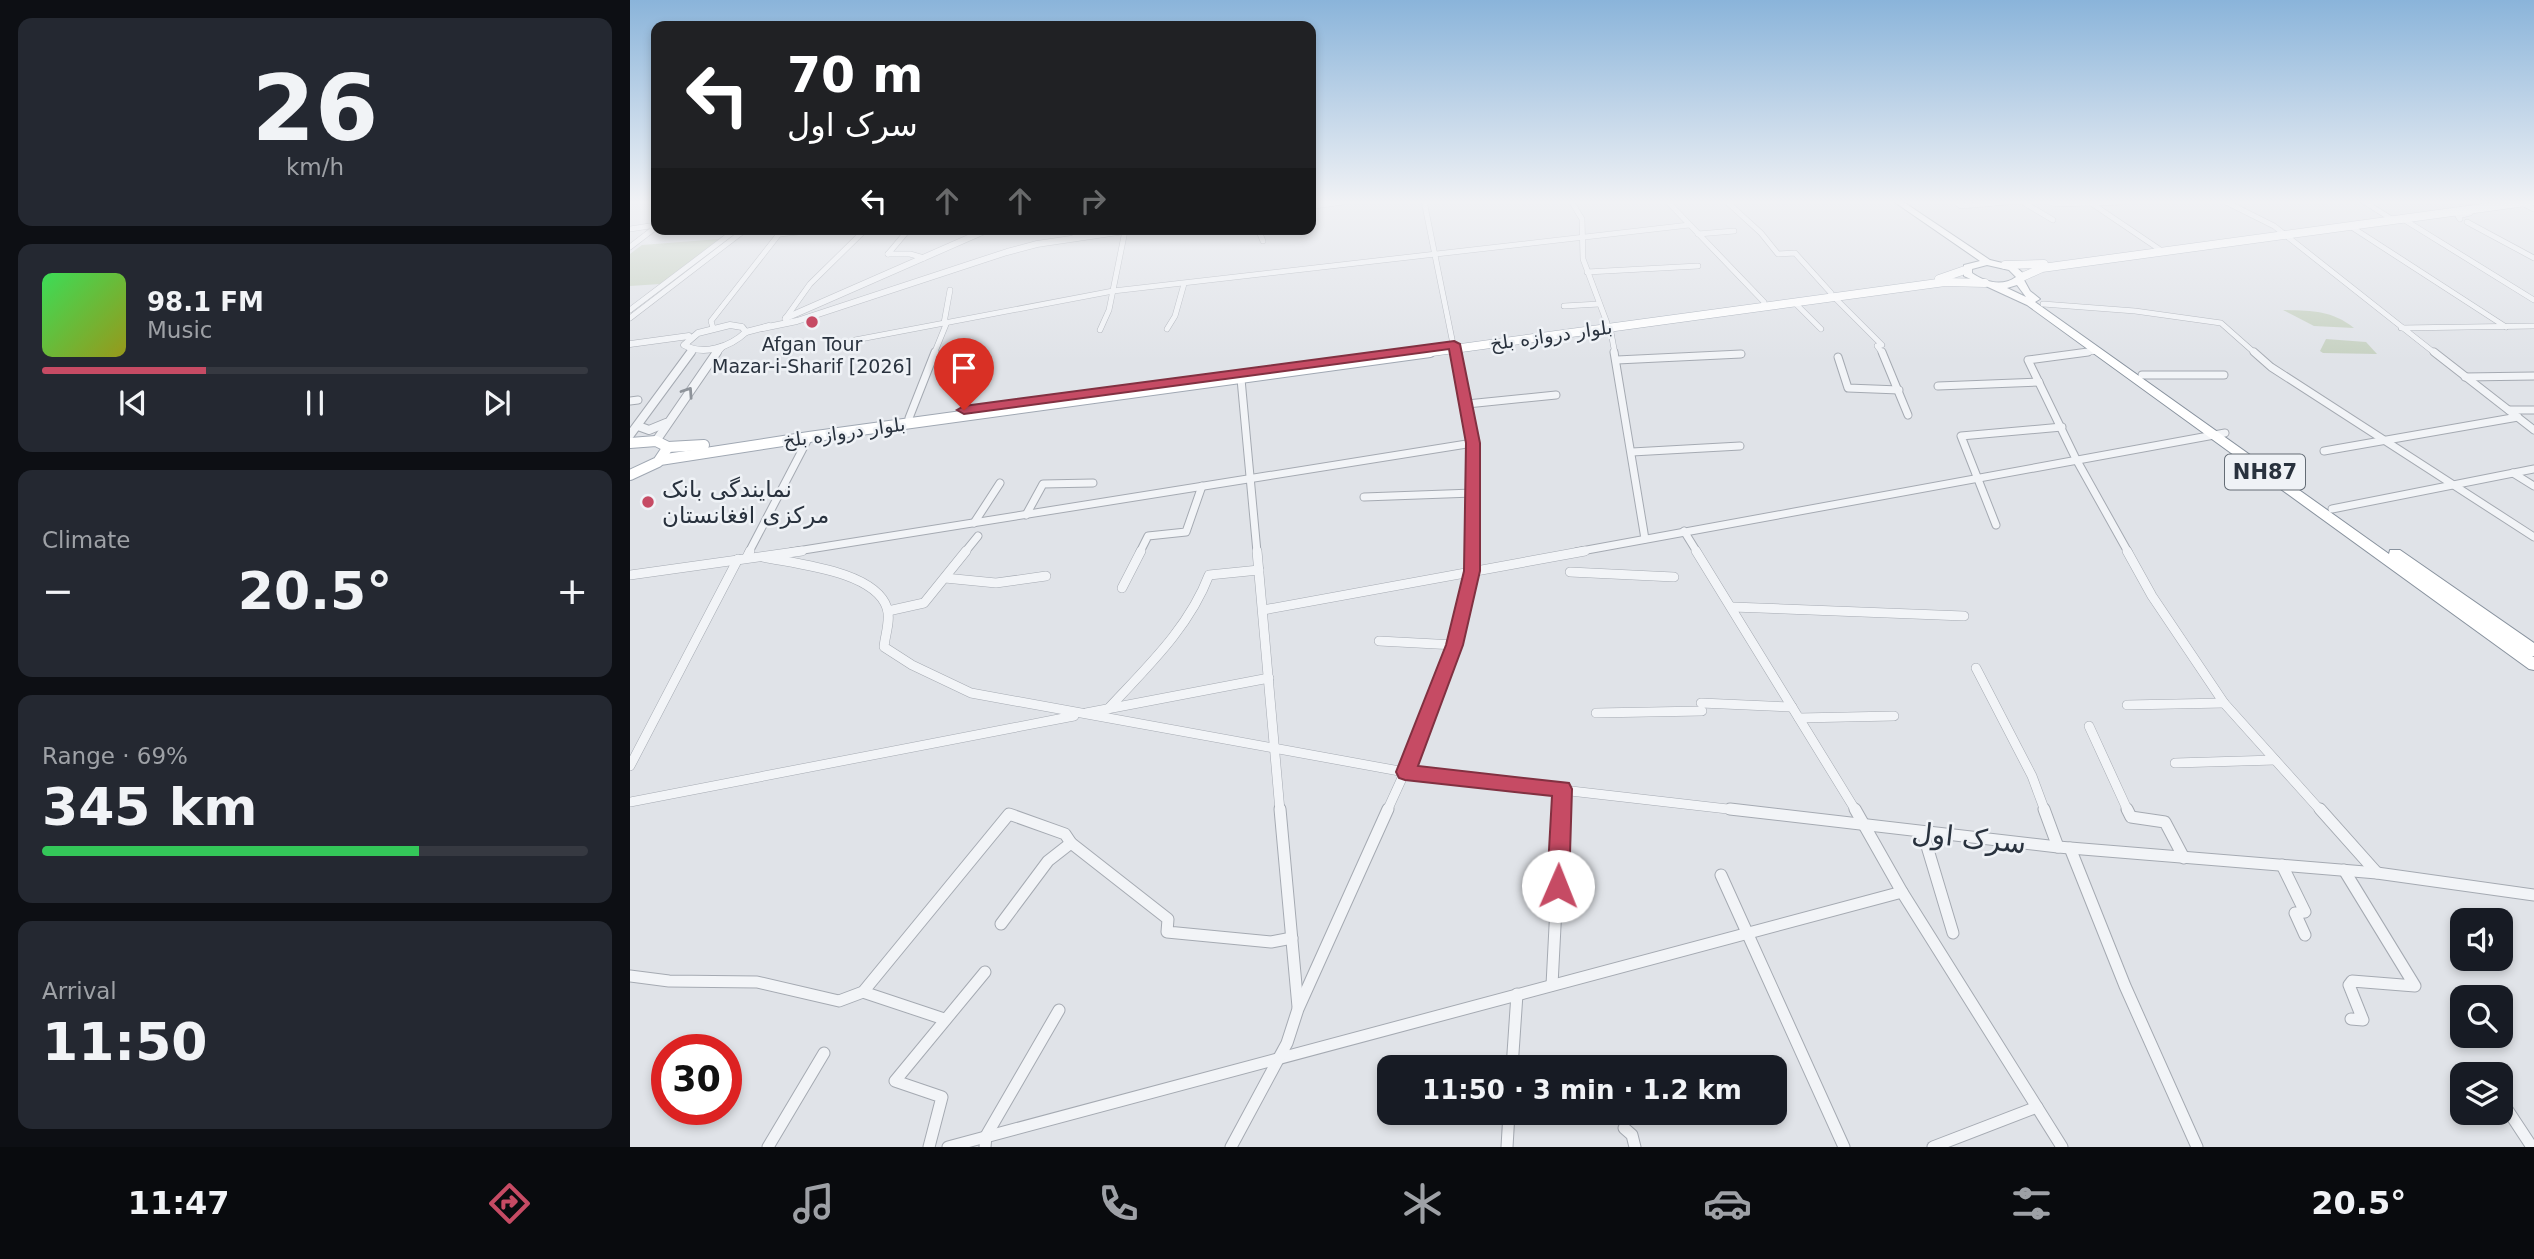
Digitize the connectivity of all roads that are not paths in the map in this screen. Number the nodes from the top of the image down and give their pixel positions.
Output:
1 (703, 255) edge
2 (713, 255) edge
3 (763, 255) edge
4 (841, 255) edge
5 (912, 255) edge
6 (932, 255) edge
7 (999, 255) edge
8 (1121, 255) edge
9 (1434, 255) junction
10 (1438, 255) edge
11 (1583, 255) edge
12 (1718, 255) edge
13 (1796, 255) edge
14 (1963, 255) edge
15 (1976, 255) edge
16 (2117, 255) edge
17 (2136, 255) edge
18 (2307, 255) edge
19 (2394, 255) edge
20 (2460, 255) edge
21 (924, 258) junction
22 (1987, 262) junction
23 (2006, 265) junction
24 (1698, 266) dead end
25 (1969, 267) junction
26 (1587, 272) junction
27 (2021, 279) junction
28 (1184, 284) junction
29 (1989, 284) junction
30 (950, 290) dead end
31 (1114, 291) junction
32 (1833, 295) junction
33 (2534, 300) edge
34 (1764, 302) junction
35 (1794, 302) junction
36 (1600, 304) junction
37 (2043, 304) junction
38 (1564, 306) dead end
39 (630, 310) edge
40 (630, 318) edge
41 (785, 319) junction
42 (945, 322) junction
43 (1609, 325) junction
44 (2534, 326) edge
45 (2505, 327) junction
46 (712, 328) junction
47 (763, 328) junction
48 (2402, 328) junction
49 (1167, 329) dead end
50 (1821, 329) dead end
51 (1100, 330) dead end
52 (746, 332) junction
53 (693, 335) junction
54 (855, 340) dead end
55 (684, 345) junction
56 (630, 346) edge
57 (723, 346) junction
58 (1454, 346) junction
59 (693, 350) junction
60 (2097, 351) junction
61 (1741, 354) dead end
62 (1838, 357) dead end
63 (1617, 360) junction
64 (709, 361) junction
65 (684, 364) junction
66 (2142, 374) junction
67 (2224, 375) dead end
68 (2534, 376) edge
69 (2465, 377) junction
70 (1241, 379) junction
71 (2039, 382) junction
72 (1938, 386) dead end
73 (1899, 390) junction
74 (1556, 395) dead end
75 (638, 400) dead end
76 (630, 401) edge
77 (1467, 404) junction
78 (2510, 410) junction
79 (2534, 410) edge
80 (1908, 415) dead end
81 (2518, 417) junction
82 (909, 418) junction
83 (667, 423) junction
84 (638, 426) junction
85 (2062, 427) junction
86 (2534, 430) edge
87 (2219, 434) junction
88 (630, 435) edge
89 (809, 437) junction
90 (656, 440) junction
91 (2386, 440) junction
92 (630, 443) edge
93 (1473, 443) junction
94 (1740, 446) dead end
95 (668, 447) junction
96 (2324, 451) dead end
97 (1632, 452) junction
98 (2076, 459) junction
99 (660, 460) junction
100 (2534, 469) edge
101 (2513, 473) junction
102 (631, 475) edge
103 (1979, 477) junction
104 (1251, 479) junction
105 (1000, 483) dead end
106 (1093, 483) dead end
107 (2451, 484) junction
108 (1202, 486) junction
109 (2534, 486) edge
110 (1473, 493) junction
111 (1364, 497) dead end
112 (2332, 509) junction
113 (1026, 515) junction
114 (974, 523) junction
115 (1996, 524) dead end
116 (1684, 531) junction
117 (978, 536) dead end
118 (2534, 537) edge
119 (1645, 539) junction
120 (762, 557) junction
121 (743, 558) junction
122 (1259, 570) junction
123 (1472, 571) junction
124 (1570, 572) dead end
125 (630, 575) edge
126 (1046, 576) dead end
127 (1674, 577) dead end
128 (945, 578) junction
129 (1122, 588) dead end
130 (1732, 607) junction
131 (1263, 610) junction
132 (888, 611) junction
133 (1964, 616) dead end
134 (1379, 641) dead end
135 (1455, 645) junction
136 (2534, 652) edge
137 (2534, 665) edge
138 (1976, 668) dead end
139 (1269, 678) junction
140 (2224, 703) junction
141 (2127, 705) dead end
142 (1792, 707) junction
143 (1108, 709) junction
144 (1596, 713) dead end
145 (1081, 715) junction
146 (1894, 716) dead end
147 (1799, 719) junction
148 (2089, 726) dead end
149 (1275, 747) junction
150 (2275, 760) junction
151 (2175, 763) dead end
152 (630, 766) edge
153 (1405, 772) junction
154 (1562, 789) junction
155 (630, 802) edge
156 (1866, 827) junction
157 (1923, 833) junction
158 (1071, 843) junction
159 (2064, 848) junction
160 (2184, 858) junction
161 (2282, 865) junction
162 (2344, 870) junction
163 (2377, 873) junction
164 (1721, 875) dead end
165 (1902, 892) junction
166 (2534, 895) edge
167 (1001, 924) dead end
168 (1749, 932) junction
169 (1953, 933) dead end
170 (2305, 935) dead end
171 (1292, 938) junction
172 (985, 972) dead end
173 (630, 976) edge
174 (1552, 985) junction
175 (863, 992) junction
176 (1517, 995) junction
177 (1298, 1009) junction
178 (1059, 1010) dead end
179 (2351, 1018) dead end
180 (943, 1019) junction
181 (824, 1053) dead end
182 (1513, 1055) edge
183 (1278, 1059) junction
184 (2037, 1107) junction
185 (2513, 1118) edge
186 (1508, 1125) edge
187 (1623, 1128) dead end
188 (985, 1142) edge
189 (768, 1147) edge
190 (929, 1147) edge
191 (948, 1147) edge
192 (1231, 1147) edge
193 (1507, 1147) edge
194 (1635, 1147) edge
195 (1844, 1147) edge
196 (1933, 1147) edge
197 (2062, 1147) edge
198 (2197, 1147) edge
199 (2532, 1147) edge

1 - 39 street
2 - 40 street
3 - 46 street
4 - 41 street
5 - 21 street
6 - 21 street
7 - 47 street
8 - 31 street
9 - 10 street
9 - 28 street
9 - 58 street
11 - 26 street
12 - 34 street
13 - 32 street
14 - 25 highway
15 - 22 highway
16 - 23 main road, NH87
17 - 27 main road, NH87
18 - 48 street
19 - 45 street
20 - 33 street
21 - 41 street
22 - 23 highway, NH87
22 - 25 highway, NH87
23 - 27 highway, NH87
24 - 26 street
25 - 29 highway, NH87
25 - 32 main road, بلوار دروازه بلخ
26 - 36 street
27 - 29 highway, NH87
27 - 37 highway, NH87
28 - 31 street
28 - 49 street
29 - 32 main road, بلوار دروازه بلخ
29 - 60 highway, NH87
30 - 42 street
31 - 42 street
31 - 51 street
32 - 34 main road, بلوار دروازه بلخ
32 - 35 main road, بلوار دروازه بلخ
32 - 73 street
34 - 43 main road, بلوار دروازه بلخ
35 - 43 main road, بلوار دروازه بلخ
35 - 50 street
36 - 38 street
36 - 43 street
37 - 66 highway, NH87
37 - 91 street
41 - 47 street
42 - 54 street
42 - 82 street
43 - 58 main road, بلوار دروازه بلخ
43 - 63 street
44 - 45 street
45 - 48 street
46 - 52 street
46 - 53 street
47 - 52 street
48 - 69 street
52 - 57 street
53 - 55 street
53 - 56 street
55 - 56 street
55 - 59 street
57 - 59 street
57 - 64 street
58 - 70 main road, بلوار دروازه بلخ
58 - 77 street
58 - 82 main road, بلوار دروازه بلخ
59 - 65 street
60 - 71 street
60 - 87 highway, NH87
61 - 63 street
62 - 73 street
63 - 97 street
64 - 65 street
83 -> 64 street
65 - 84 street
66 - 67 street
66 - 87 highway, NH87
68 - 69 street
69 - 78 street
70 - 89 main road, بلوار دروازه بلخ
70 - 104 street
71 - 72 street
71 - 85 street
73 - 80 street
74 - 77 street
75 - 76 street
77 - 93 street
78 - 79 street
78 - 81 street
81 - 86 street
81 - 91 street
82 - 95 main road, بلوار دروازه بلخ
83 - 84 street
83 - 90 street
84 - 88 street
85 - 98 street
85 - 103 street
87 - 98 street
87 - 112 highway, NH87
87 - 137 highway, NH87
89 - 99 main road, بلوار دروازه بلخ
89 - 121 street
90 - 92 main road
90 - 95 main road
91 - 96 street
91 - 107 street
93 - 104 street
93 - 110 street
94 - 97 street
95 - 99 main road
97 - 119 street
98 - 103 street
98 - 140 street
99 - 102 main road
100 - 101 street
101 - 107 street
101 - 109 street
103 - 115 street
103 - 116 street
104 - 108 street
104 - 122 street
105 - 114 street
106 - 113 street
107 - 112 street
107 - 118 street
108 - 113 street
108 - 129 street
110 - 111 street
110 - 123 street
112 - 136 highway, NH87
113 - 114 street
114 - 120 street
116 - 119 street
116 - 130 street
117 - 128 street
119 - 123 street
120 - 121 street
120 - 132 street
121 - 125 street
121 - 152 street
122 - 131 street
122 - 143 street
123 - 131 street
123 - 135 street
124 - 127 street
126 - 128 street
128 - 132 street
130 - 133 street
130 - 142 street
131 - 139 street
132 - 145 street, سرک اول
134 - 135 street
135 - 153 street
138 - 159 street
139 - 143 street
139 - 149 street
140 - 141 street
140 - 150 street
142 - 144 street
142 - 147 street
143 - 145 street
145 - 149 street, سرک اول
145 - 155 street
146 - 147 street
147 - 156 street
148 - 160 street
149 - 153 street, سرک اول
149 - 171 street
150 - 151 street
150 - 163 street
153 - 154 street, سرک اول
153 - 177 street
154 - 156 street, سرک اول
154 - 174 street
156 - 157 street, سرک اول
156 - 165 street
157 - 159 street, سرک اول
157 - 169 street
158 - 167 street
158 - 171 street
158 - 175 street
159 - 160 street, سرک اول
159 - 198 street
160 - 161 street, سرک اول
161 - 162 street, سرک اول
161 - 170 street
162 - 163 street, سرک اول
162 - 179 street
163 - 166 street, سرک اول
164 - 168 street
165 - 168 street
165 - 184 street
168 - 174 street
168 - 195 street
171 - 177 street
172 - 180 street
173 - 175 street
174 - 176 street
175 - 180 street
176 - 182 street
176 - 183 street
177 - 183 street
178 - 188 street
180 - 190 street
181 - 189 street
183 - 188 street
183 - 192 street
184 - 196 street
184 - 197 street
185 - 199 street
186 - 193 street
187 - 194 street
188 - 191 street

